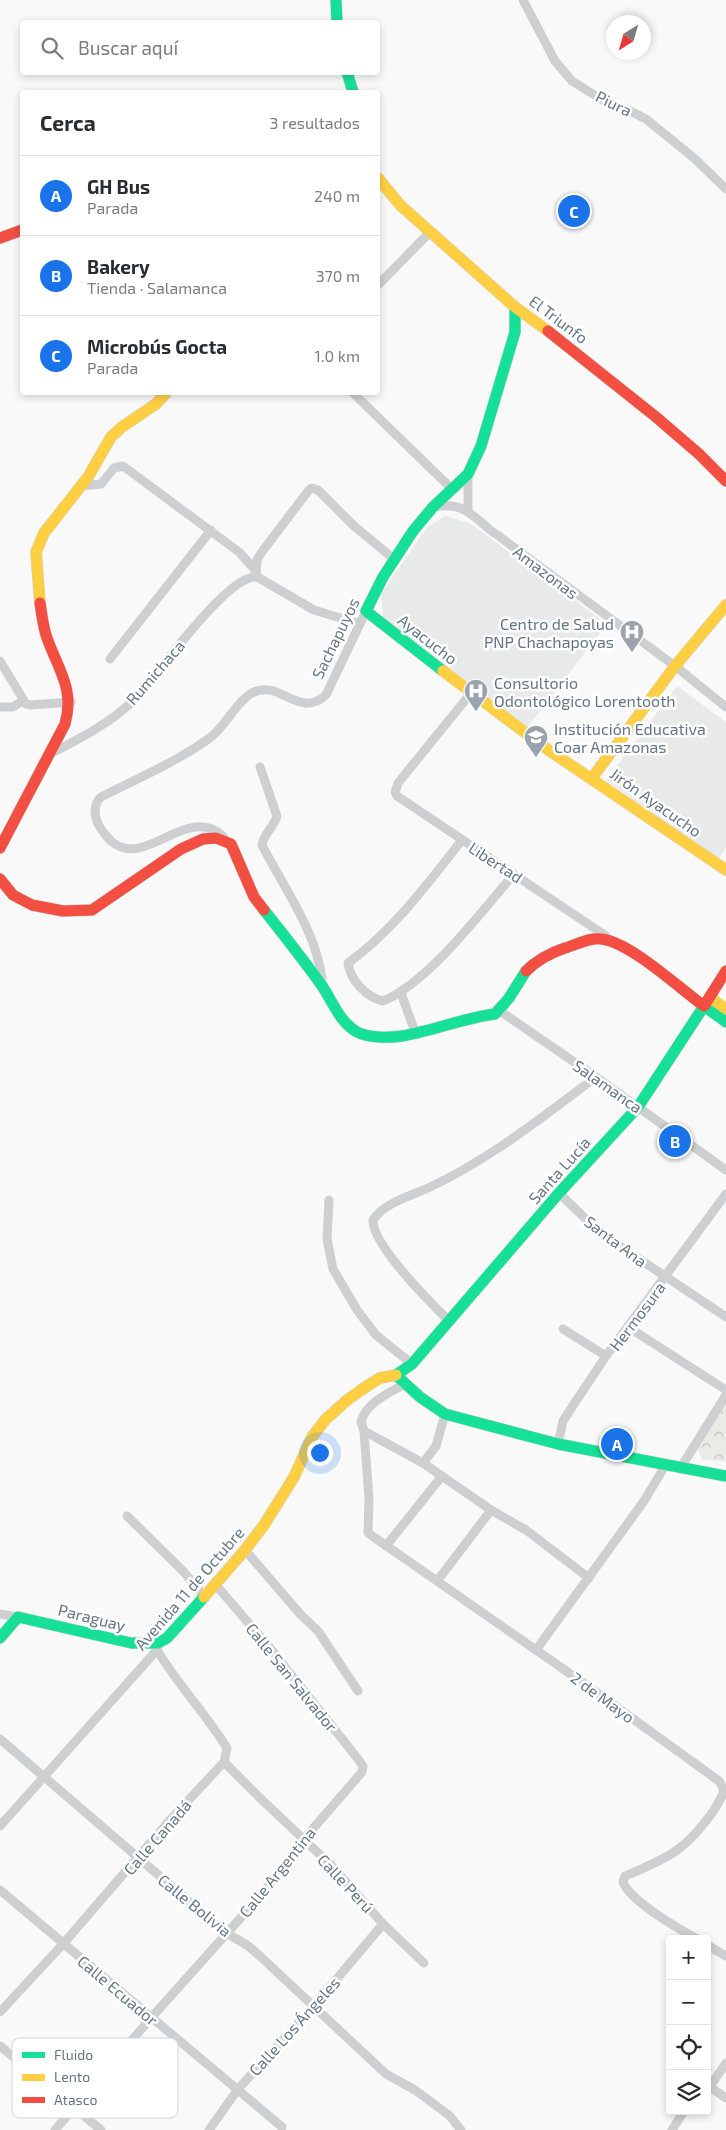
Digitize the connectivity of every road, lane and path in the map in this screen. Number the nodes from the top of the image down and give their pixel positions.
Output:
1 (336, 0) edge
2 (523, 0) edge
3 (336, 18) edge
4 (348, 75) edge
5 (352, 90) edge
6 (380, 180) edge
7 (726, 189) edge
8 (20, 231) edge
9 (430, 232) junction
10 (0, 238) edge
11 (380, 283) edge
12 (515, 307) junction
13 (164, 395) edge
14 (355, 395) edge
15 (468, 474) junction
16 (726, 481) edge
17 (82, 486) junction
18 (453, 490) junction
19 (433, 507) junction
20 (468, 511) junction
21 (210, 530) junction
22 (394, 559) junction
23 (254, 575) junction
24 (726, 605) edge
25 (366, 611) junction
26 (360, 624) junction
27 (110, 659) dead end
28 (0, 661) edge
29 (674, 666) junction
30 (471, 693) junction
31 (22, 701) junction
32 (71, 702) junction
33 (0, 707) edge
34 (726, 707) edge
35 (48, 755) junction
36 (260, 767) dead end
37 (592, 778) junction
38 (462, 840) junction
39 (231, 844) junction
40 (0, 848) edge
41 (726, 870) edge
42 (514, 874) junction
43 (0, 879) edge
44 (598, 930) junction
45 (616, 943) junction
46 (726, 971) edge
47 (322, 985) junction
48 (401, 993) junction
49 (707, 1002) junction
50 (726, 1009) edge
51 (492, 1010) junction
52 (726, 1022) edge
53 (415, 1032) junction
54 (596, 1077) junction
55 (638, 1108) junction
56 (726, 1170) edge
57 (559, 1193) junction
58 (726, 1194) edge
59 (329, 1200) dead end
60 (666, 1277) junction
61 (726, 1317) edge
62 (450, 1322) junction
63 (628, 1327) junction
64 (562, 1329) dead end
65 (606, 1356) junction
66 (412, 1364) junction
67 (396, 1375) junction
68 (405, 1384) junction
69 (726, 1390) edge
70 (726, 1394) edge
71 (445, 1414) junction
72 (364, 1431) junction
73 (558, 1444) junction
74 (423, 1463) junction
75 (665, 1466) junction
76 (680, 1468) junction
77 (442, 1476) junction
78 (726, 1476) edge
79 (491, 1510) junction
80 (127, 1516) dead end
81 (386, 1546) junction
82 (245, 1550) junction
83 (589, 1578) junction
84 (438, 1580) junction
85 (215, 1584) junction
86 (205, 1597) junction
87 (0, 1614) edge
88 (18, 1617) junction
89 (0, 1638) edge
90 (158, 1647) junction
91 (536, 1650) junction
92 (358, 1691) dead end
93 (0, 1739) edge
94 (224, 1762) junction
95 (362, 1772) joint
96 (43, 1776) junction
97 (0, 1826) edge
98 (304, 1839) junction
99 (138, 1859) junction
100 (0, 1890) edge
101 (383, 1924) junction
102 (226, 1934) junction
103 (689, 1935) edge
104 (63, 1944) junction
105 (711, 1947) edge
106 (726, 1956) edge
107 (424, 1963) dead end
108 (314, 2006) junction
109 (0, 2012) edge
110 (151, 2018) junction
111 (134, 2038) edge
112 (176, 2038) edge
113 (178, 2040) edge
114 (0, 2046) edge
115 (12, 2056) edge
116 (726, 2063) edge
117 (711, 2084) edge
118 (711, 2088) edge
119 (238, 2089) junction
120 (726, 2098) edge
121 (681, 2115) edge
122 (65, 2118) edge
123 (86, 2118) edge
124 (282, 2127) dead end
125 (55, 2130) edge
126 (101, 2130) edge
127 (209, 2130) edge
128 (461, 2130) edge
129 (672, 2130) edge

1 - 3 main road
2 - 7 street, Piura
4 - 5 main road
6 - 9 main road, El Triunfo
8 - 10 main road
9 - 11 street
9 - 12 main road, El Triunfo
12 - 15 main road, Sachapuyos
12 - 16 main road, El Triunfo
13 - 17 main road
14 - 18 street
15 - 18 main road, Sachapuyos
15 - 20 street
17 - 21 street
17 - 32 main road
18 - 19 main road, Sachapuyos
19 - 20 street, Amazonas
19 - 22 main road, Sachapuyos
20 - 29 street, Amazonas
21 - 23 street
21 - 27 street
22 - 23 street
22 - 25 main road, Sachapuyos
23 - 26 street
23 - 35 street, Rumichaca
24 - 29 main road
25 - 26 street, Sachapuyos
25 - 30 main road, Ayacucho
26 - 39 street, Sachapuyos
28 - 31 street
29 - 34 street, Amazonas
29 - 37 main road
30 - 37 main road, Ayacucho
30 - 38 street, Libertad
31 - 32 street
31 - 33 street
32 - 35 main road
35 - 40 main road
36 - 47 street
37 - 41 main road, Jirón Ayacucho
38 - 42 street, Libertad
38 - 48 street
39 - 43 main road
39 - 47 main road
42 - 44 street, Libertad
42 - 48 street
44 - 45 street, Libertad
44 - 49 main road
44 - 51 main road
45 - 49 main road
45 - 51 main road
46 - 49 main road, Santa Lucía
47 - 53 main road
48 - 53 street
49 - 50 main road
49 - 52 main road
49 - 55 main road, Santa Lucía
51 - 53 main road
51 - 54 street, Salamanca
54 - 55 street, Salamanca
54 - 62 street
55 - 56 street, Salamanca
55 - 57 main road, Santa Lucía
57 - 60 street, Santa Ana
57 - 62 main road, Santa Lucía
58 - 60 street, Hermosura
59 - 66 street
60 - 61 street, Santa Ana
60 - 63 street, Hermosura
62 - 66 main road, Santa Lucía
63 - 65 street, Hermosura
63 - 69 street
64 - 65 street
65 - 73 street, Hermosura
66 - 67 main road, Santa Lucía
67 - 68 main road
67 - 82 main road, Avenida 11 de Octubre
68 - 71 main road
68 - 72 street
70 - 76 street
71 - 73 main road
71 - 74 street
72 - 74 street
72 - 81 street, 2 de Mayo
73 - 75 main road
74 - 77 street
75 - 76 main road
75 - 83 street
76 - 78 main road
77 - 79 street
77 - 81 street
79 - 83 street
79 - 84 street
80 - 86 street
81 - 84 street, 2 de Mayo
82 - 85 main road, Avenida 11 de Octubre
82 - 92 street
83 - 91 street
84 - 91 street, 2 de Mayo
85 - 86 main road, Avenida 11 de Octubre
85 - 95 street, Calle San Salvador
86 - 90 main road, Avenida 11 de Octubre
87 - 88 street
88 - 89 main road
88 - 90 main road, Paraguay
90 - 94 street
90 - 96 street, Avenida 11 de Octubre
91 - 103 street, 2 de Mayo
93 - 96 street, Calle Bolivia
94 - 98 street, Calle Perú
94 - 99 street, Calle Canadá
95 - 98 street, Calle Argentina
96 - 97 street, Avenida 11 de Octubre
96 - 99 street, Calle Bolivia
98 - 101 street, Calle Perú
98 - 102 street, Calle Argentina
99 - 102 street, Calle Bolivia
99 - 104 street, Calle Canadá
100 - 104 street, Calle Ecuador
101 - 107 street, Calle Perú
101 - 108 street, Calle Los Ángeles
102 - 108 street, Calle Bolivia
102 - 110 street, Calle Argentina
104 - 109 street, Calle Canadá
104 - 110 street, Calle Ecuador
105 - 106 street
108 - 119 street, Calle Los Ángeles
108 - 128 street, Calle Bolivia
110 - 111 street, Calle Argentina
110 - 112 street, Calle Ecuador
113 - 119 street, Calle Ecuador
114 - 115 street
116 - 117 street
118 - 120 street
119 - 124 street, Calle Ecuador
119 - 127 street, Calle Los Ángeles
121 - 129 street
122 - 125 street, Calle Argentina
123 - 126 street

